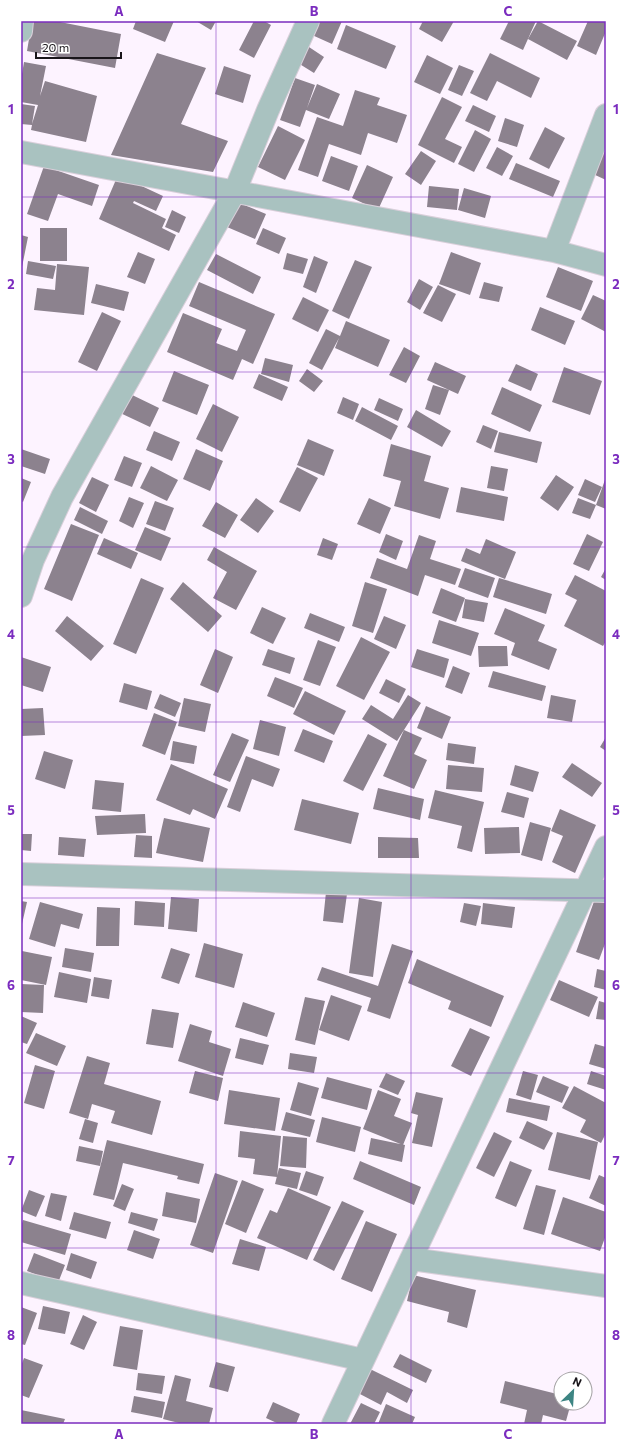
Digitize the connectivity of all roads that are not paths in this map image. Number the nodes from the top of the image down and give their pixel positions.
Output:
1 (22, 21) edge
2 (308, 21) edge
3 (21, 31) edge
4 (606, 114) edge
5 (21, 152) edge
6 (235, 191) junction
7 (554, 251) junction
8 (606, 265) edge
9 (27, 558) edge
10 (21, 596) edge
11 (606, 847) edge
12 (21, 874) edge
13 (596, 890) edge
14 (411, 1259) junction
15 (21, 1283) edge
16 (606, 1286) edge
17 (363, 1360) junction
18 (333, 1424) edge

1 - 3 street
2 - 6 street
4 - 7 street
5 - 6 street
6 - 7 street
6 - 9 street
7 - 8 street
9 - 10 street
11 - 13 street
12 - 13 street
13 - 14 street
14 - 16 street
14 - 17 street
15 - 17 street
17 - 18 street

